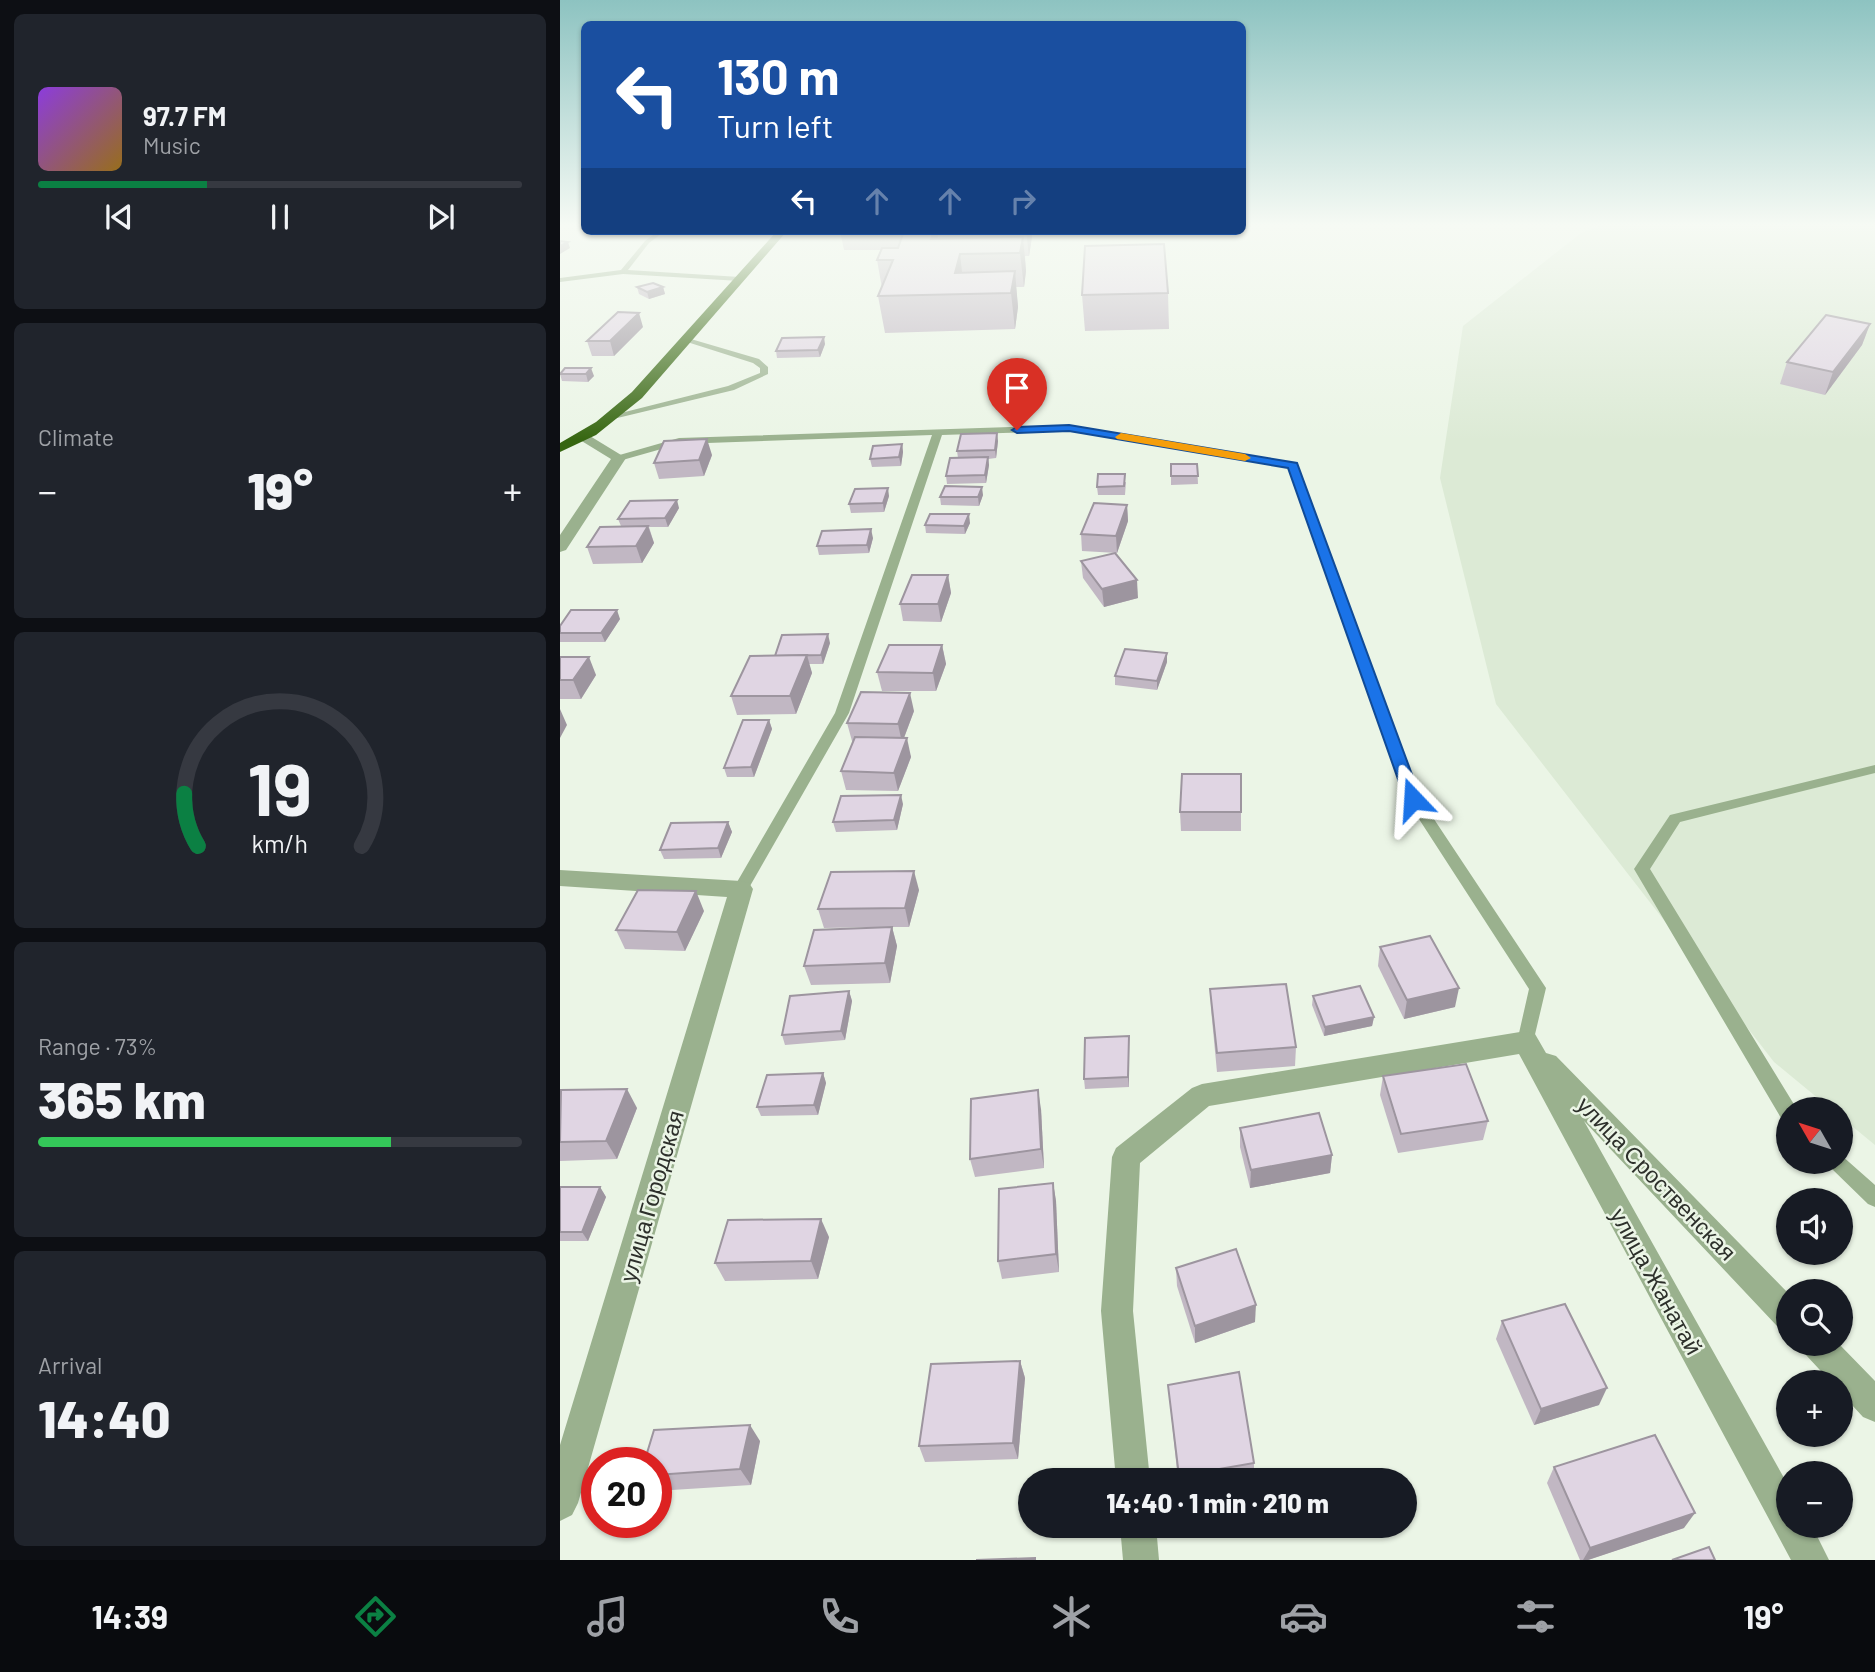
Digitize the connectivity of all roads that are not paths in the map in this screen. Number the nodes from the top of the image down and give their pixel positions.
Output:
1 (725, 296) edge
2 (687, 339) junction
3 (612, 418) junction
4 (938, 432) junction
5 (585, 437) junction
6 (560, 448) edge
7 (619, 458) junction
8 (560, 547) edge
9 (1875, 769) edge
10 (560, 878) edge
11 (741, 889) junction
12 (1526, 1042) junction
13 (1779, 1097) edge
14 (1850, 1174) edge
15 (1875, 1198) edge
16 (1776, 1302) edge
17 (1828, 1356) edge
18 (1875, 1405) edge
19 (1132, 1468) edge
20 (1776, 1497) edge
21 (560, 1503) edge
22 (1139, 1538) edge
23 (1799, 1538) edge
24 (1141, 1560) edge
25 (1811, 1560) edge

1 - 2 highway
2 - 3 highway
2 - 3 lane
3 - 5 highway
4 - 7 lane
4 - 11 lane
4 - 12 lane
5 - 6 highway
5 - 7 street
7 - 8 street
9 - 13 lane
10 - 11 street
11 - 21 street, улица Городская
12 - 16 street, улица Сроственская
12 - 19 street
12 - 20 street, улица Жанатай
14 - 15 lane
17 - 18 street
22 - 24 street
23 - 25 street

